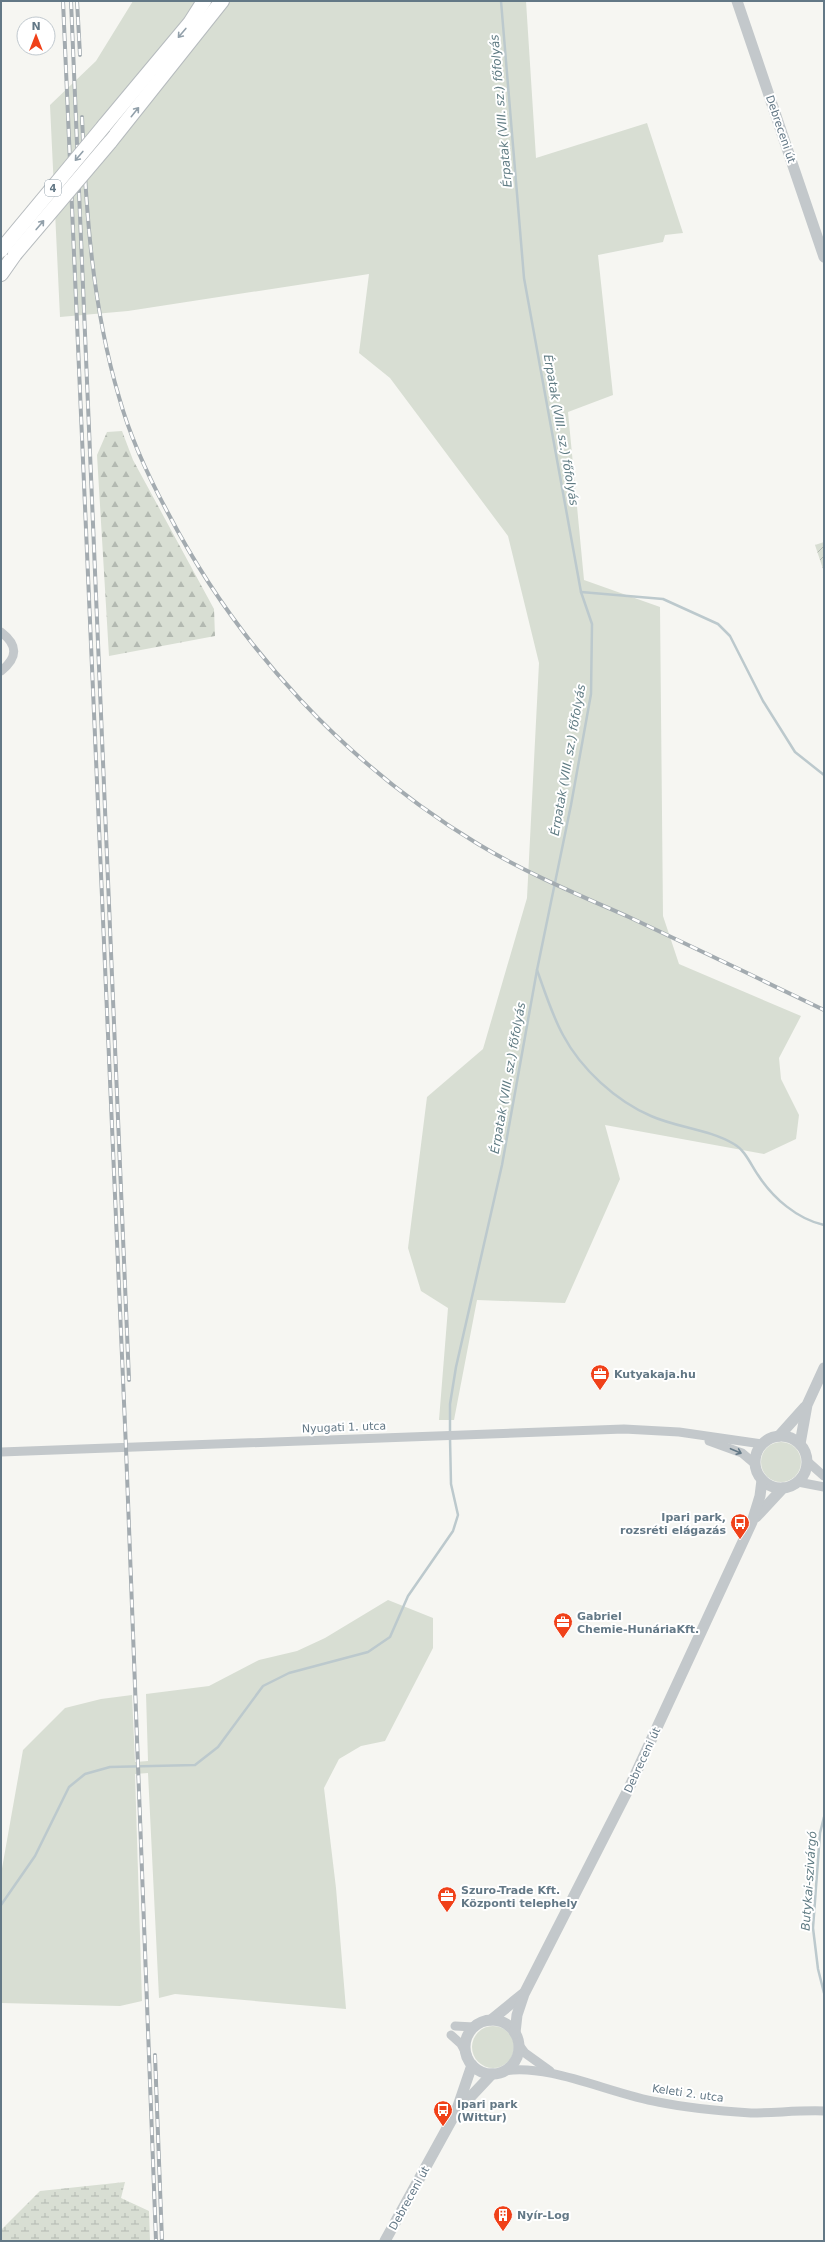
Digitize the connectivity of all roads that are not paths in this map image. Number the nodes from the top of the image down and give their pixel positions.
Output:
1 (204, 1) edge
2 (222, 1) edge
3 (737, 1) edge
4 (1, 250) edge
5 (824, 257) edge
6 (1, 274) edge
7 (1, 632) edge
8 (1, 671) edge
9 (824, 1368) edge
10 (807, 1405) junction
11 (688, 1433) junction
12 (779, 1436) junction
13 (762, 1444) junction
14 (800, 1444) junction
15 (1, 1452) edge
16 (808, 1462) junction
17 (755, 1464) junction
18 (824, 1476) edge
19 (762, 1480) junction
20 (798, 1482) junction
21 (824, 1487) edge
22 (783, 1488) junction
23 (752, 1522) junction
24 (524, 1994) junction
25 (490, 2020) junction
26 (454, 2026) dead end
27 (474, 2027) junction
28 (515, 2033) junction
29 (451, 2035) dead end
30 (519, 2045) junction
31 (470, 2060) junction
32 (504, 2070) junction
33 (552, 2073) junction
34 (492, 2074) junction
35 (824, 2111) edge
36 (456, 2112) junction
37 (385, 2241) edge

1 -> 4 main road, 4, bridge
6 -> 2 main road, 4, bridge
3 - 5 street, Debreceni út
7 - 8 street
9 - 10 street
10 - 12 street
10 - 14 street
11 - 13 street, Nyugati 1. utca
11 - 15 street, Nyugati 1. utca
11 -> 17 street, Nyugati 1. utca
12 - 13 street
12 - 14 street
13 - 17 street
14 - 16 street
16 - 18 street
16 - 20 street
17 - 19 street
19 - 22 street
19 - 23 street
20 - 21 street
20 - 22 street
22 - 23 street
23 - 24 street, Debreceni út
24 - 25 street
24 - 28 street, Debreceni út
25 - 27 street
25 - 28 street
26 - 27 street
27 - 31 street
28 - 30 street
29 - 31 street
30 - 32 street
30 - 33 street
31 - 34 street
31 - 36 street
32 - 33 street
32 - 34 street
33 - 35 street, Keleti 2. utca
34 - 36 street
36 - 37 street, Debreceni út

